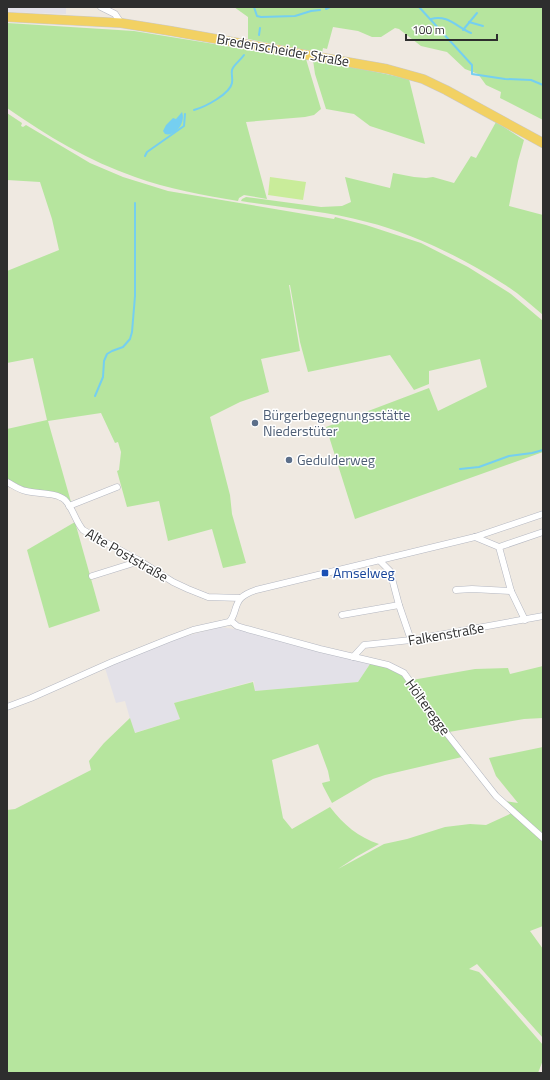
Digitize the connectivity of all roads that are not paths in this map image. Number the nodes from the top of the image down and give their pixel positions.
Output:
1 (101, 7) edge
2 (7, 17) edge
3 (121, 23) junction
4 (543, 143) edge
5 (7, 482) edge
6 (117, 487) dead end
7 (69, 506) junction
8 (543, 514) edge
9 (543, 532) edge
10 (475, 538) junction
11 (499, 547) junction
12 (379, 560) junction
13 (140, 561) junction
14 (92, 576) dead end
15 (456, 590) dead end
16 (511, 591) junction
17 (240, 598) junction
18 (399, 605) junction
19 (342, 615) dead end
20 (543, 616) edge
21 (525, 620) junction
22 (231, 621) junction
23 (411, 640) junction
24 (353, 657) junction
25 (7, 707) edge
26 (543, 838) edge

1 - 3 street
2 - 3 main road, Bredenscheider Straße
3 - 4 main road, Bredenscheider Straße
5 - 7 street, Alte Poststraße
6 - 7 street
7 - 13 street, Alte Poststraße
8 - 10 street
9 - 11 street
10 - 11 street
10 - 12 street
11 - 16 street
12 - 17 street
12 - 18 street
13 - 14 street
13 - 17 street, Alte Poststraße
15 - 16 street
16 - 21 street
17 - 22 street
18 - 19 street
18 - 23 street
20 - 21 street, Falkenstraße
21 - 23 street, Falkenstraße
22 - 24 street, Hölteregge
22 - 25 street
23 - 24 street, Falkenstraße
24 - 26 street, Hölteregge

